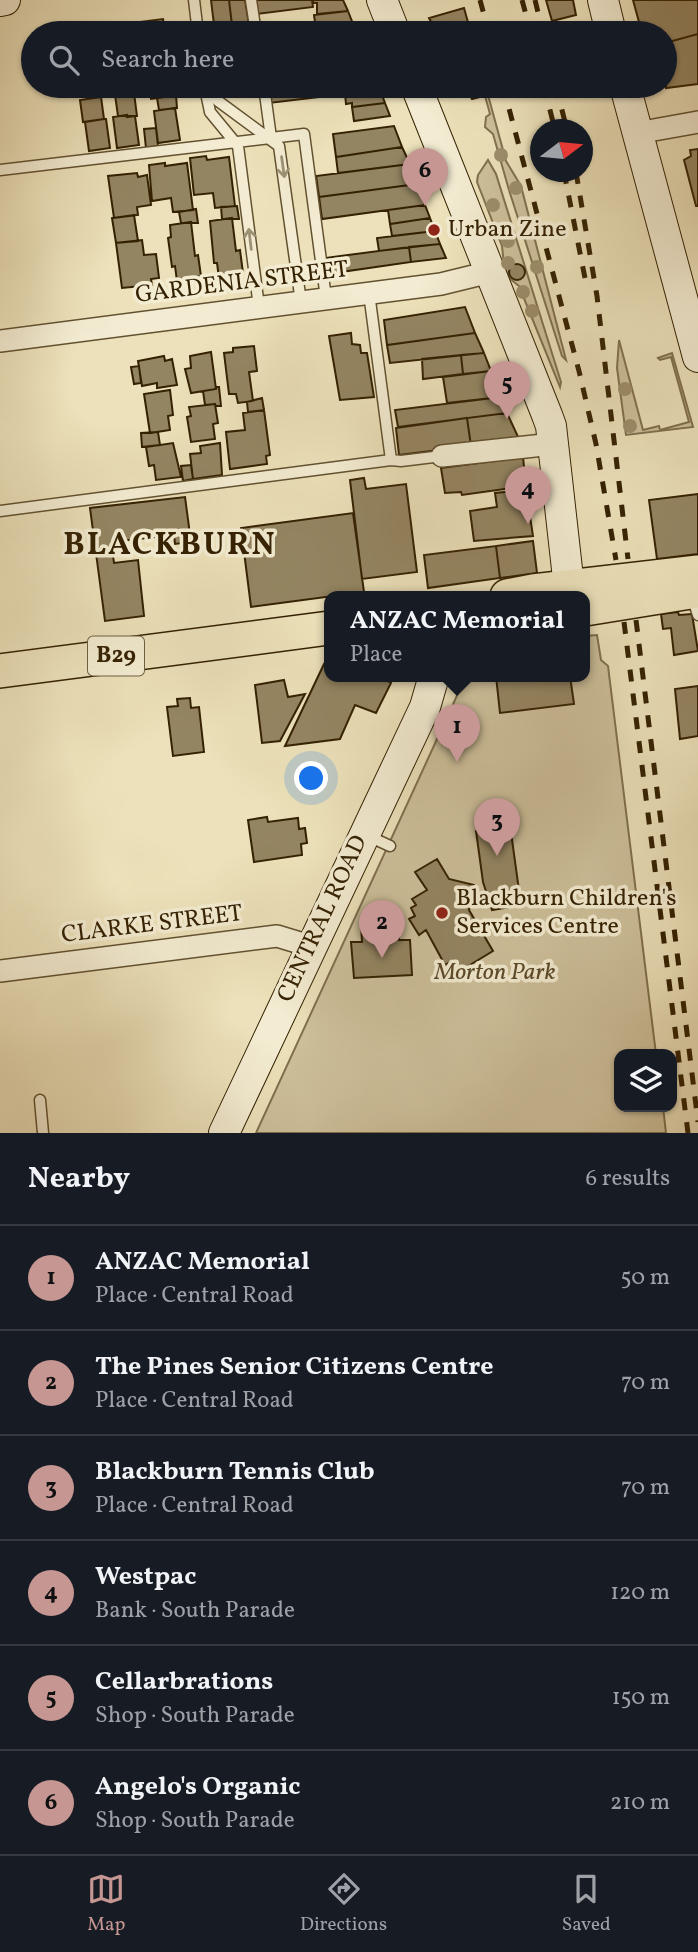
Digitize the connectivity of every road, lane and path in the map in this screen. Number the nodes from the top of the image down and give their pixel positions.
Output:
1 (194, 0) edge
2 (251, 0) edge
3 (382, 0) edge
4 (603, 0) edge
5 (197, 21) edge
6 (254, 21) edge
7 (390, 21) edge
8 (608, 21) edge
9 (208, 98) edge
10 (216, 98) edge
11 (266, 98) edge
12 (421, 98) edge
13 (628, 98) edge
14 (698, 121) edge
15 (637, 133) junction
16 (271, 138) junction
17 (236, 141) junction
18 (0, 170) edge
19 (490, 272) junction
20 (369, 293) junction
21 (326, 298) junction
22 (301, 302) junction
23 (259, 307) junction
24 (0, 341) edge
25 (698, 357) edge
26 (553, 444) junction
27 (442, 456) joint
28 (391, 460) junction
29 (0, 511) edge
30 (573, 591) edge
31 (696, 592) edge
32 (590, 596) edge
33 (324, 629) edge
34 (0, 671) edge
35 (432, 682) edge
36 (442, 682) edge
37 (425, 707) junction
38 (310, 946) junction
39 (0, 971) edge
40 (40, 1100) dead end
41 (43, 1133) edge
42 (223, 1133) edge

1 - 5 lane
2 - 6 lane
3 - 7 street
4 - 8 street
9 - 17 lane
10 - 16 lane
11 - 16 lane
12 - 19 street
13 - 15 street
14 - 15 street
15 - 25 street
16 - 17 lane
16 - 21 lane
16 -> 22 lane
17 - 18 lane
23 -> 17 lane
19 - 20 street, GARDENIA STREET
19 - 26 street
20 - 21 street, GARDENIA STREET
20 - 28 lane
21 - 22 street, GARDENIA STREET
22 - 23 street, GARDENIA STREET
23 - 24 street, GARDENIA STREET
26 - 27 street
26 - 30 street
27 - 28 lane
28 - 29 lane
31 - 32 main road
33 - 34 main road, B29
35 - 37 street, CENTRAL ROAD
36 - 37 street, CENTRAL ROAD
37 - 38 street, CENTRAL ROAD
38 - 39 street, CLARKE STREET
38 - 42 street, CENTRAL ROAD
40 - 41 lane

